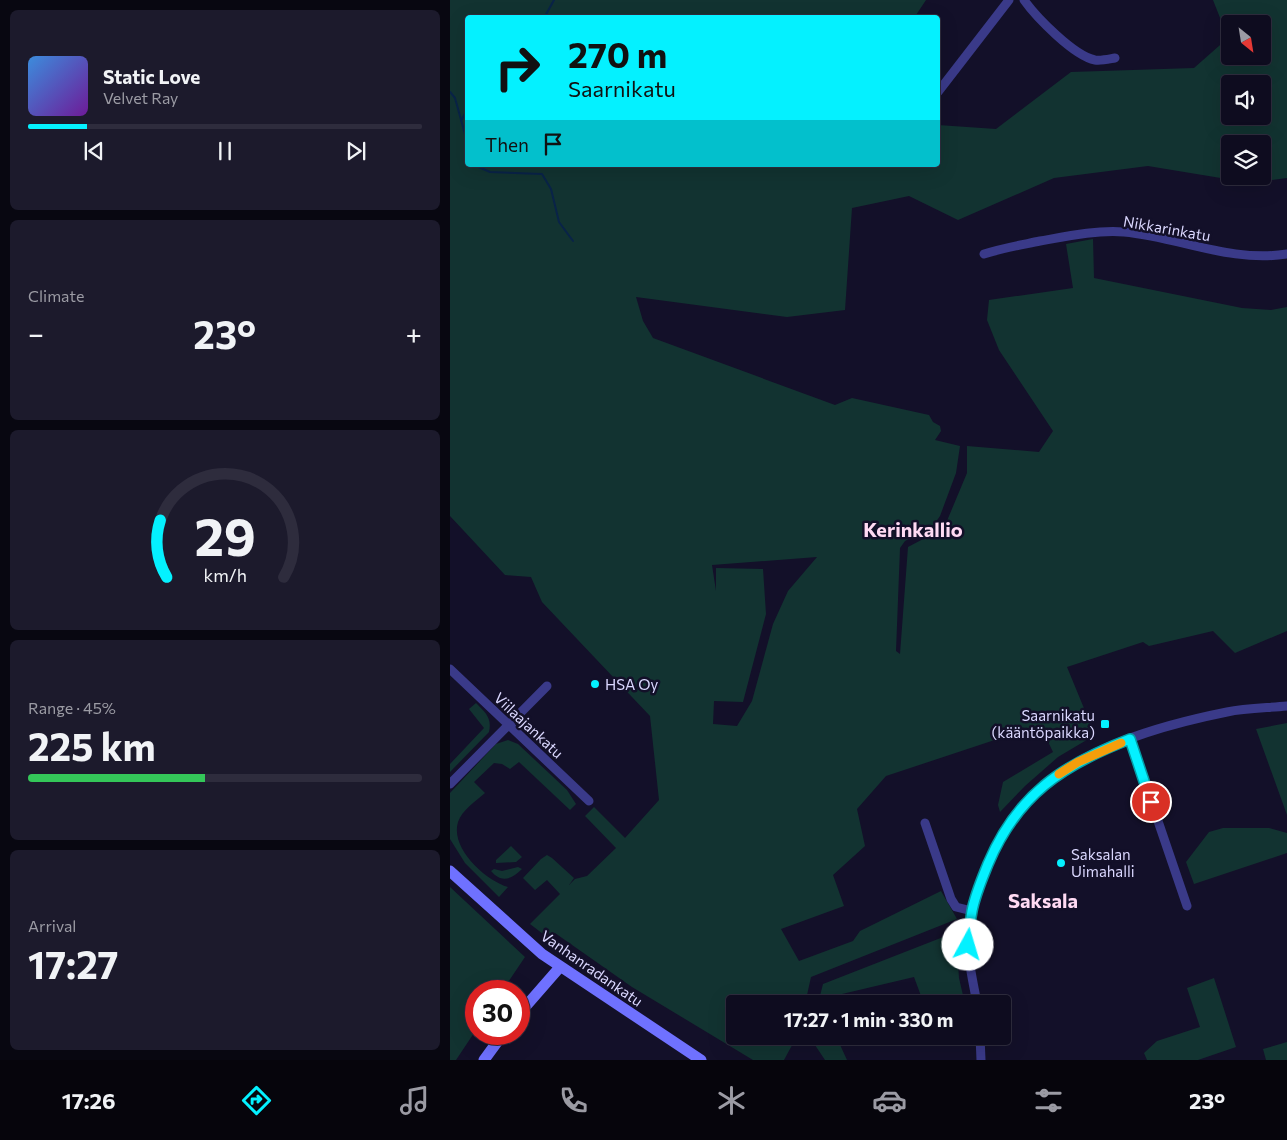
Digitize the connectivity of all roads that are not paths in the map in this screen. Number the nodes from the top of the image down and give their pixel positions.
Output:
1 (1010, 0) edge
2 (1024, 0) edge
3 (1115, 58) dead end
4 (940, 89) edge
5 (984, 254) dead end
6 (1287, 254) edge
7 (450, 669) edge
8 (547, 686) dead end
9 (1287, 706) edge
10 (508, 725) junction
11 (1130, 739) junction
12 (450, 784) edge
13 (590, 801) dead end
14 (925, 822) dead end
15 (450, 871) edge
16 (1187, 906) dead end
17 (972, 911) junction
18 (560, 968) junction
19 (976, 995) edge
20 (530, 1002) edge
21 (496, 1045) edge
22 (980, 1045) edge
23 (488, 1059) edge
24 (701, 1060) edge
25 (981, 1060) edge

1 - 4 street
2 - 3 street
5 - 6 street, Nikkarinkatu
7 - 10 street, Viilaajankatu
8 - 10 street
9 - 11 street
10 - 12 street
10 - 13 street, Viilaajankatu
11 - 16 street
11 - 17 street
14 - 17 street
15 - 18 street, Vanhanradankatu
17 - 19 street
18 - 20 street
18 - 24 street, Vanhanradankatu
21 - 23 street
22 - 25 street

